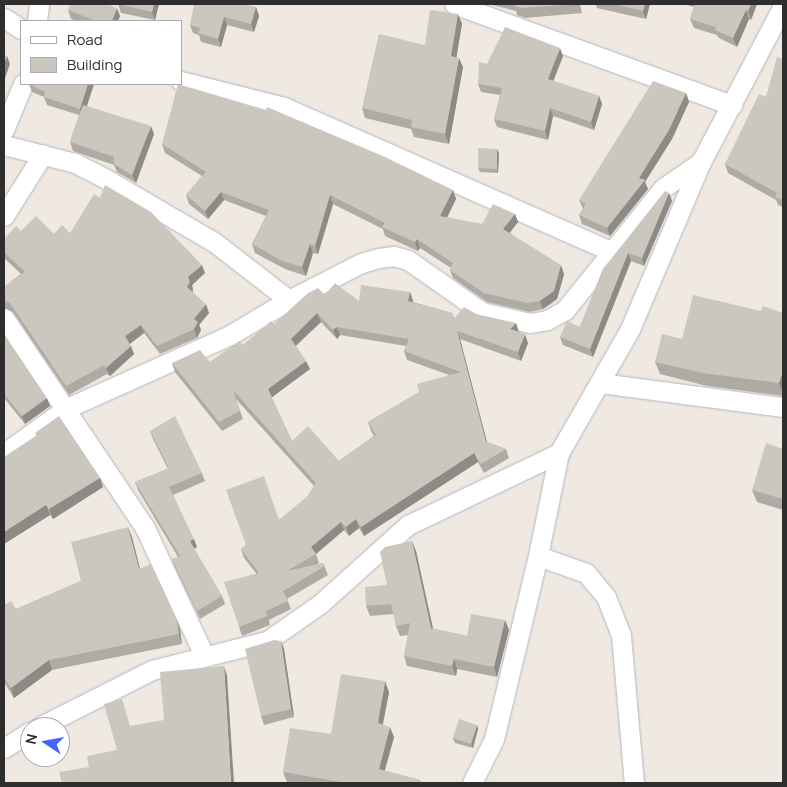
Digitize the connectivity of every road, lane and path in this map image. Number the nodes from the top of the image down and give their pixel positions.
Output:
1 (39, 4) edge
2 (454, 4) edge
3 (783, 6) edge
4 (4, 18) edge
5 (37, 20) edge
6 (20, 28) edge
7 (182, 81) edge
8 (23, 85) edge
9 (732, 105) junction
10 (4, 130) edge
11 (4, 145) edge
12 (43, 154) junction
13 (701, 162) junction
14 (4, 216) edge
15 (611, 251) junction
16 (289, 300) junction
17 (4, 318) edge
18 (600, 382) junction
19 (783, 407) edge
20 (67, 408) junction
21 (4, 453) edge
22 (559, 453) junction
23 (538, 556) junction
24 (205, 657) junction
25 (58, 717) edge
26 (20, 738) edge
27 (4, 748) edge
28 (472, 783) edge
29 (634, 783) edge

1 - 5 street
2 - 9 street
3 - 9 street
4 - 6 street
7 - 15 street
8 - 10 street
9 - 13 street
11 - 12 street
12 - 14 street
12 - 16 street
13 - 15 street
13 - 18 street
15 - 16 street
16 - 20 street
17 - 20 street
18 - 19 street
18 - 22 street
20 - 21 street
20 - 24 street
22 - 23 street
22 - 24 street
23 - 28 street
23 - 29 street
24 - 25 street
26 - 27 street

